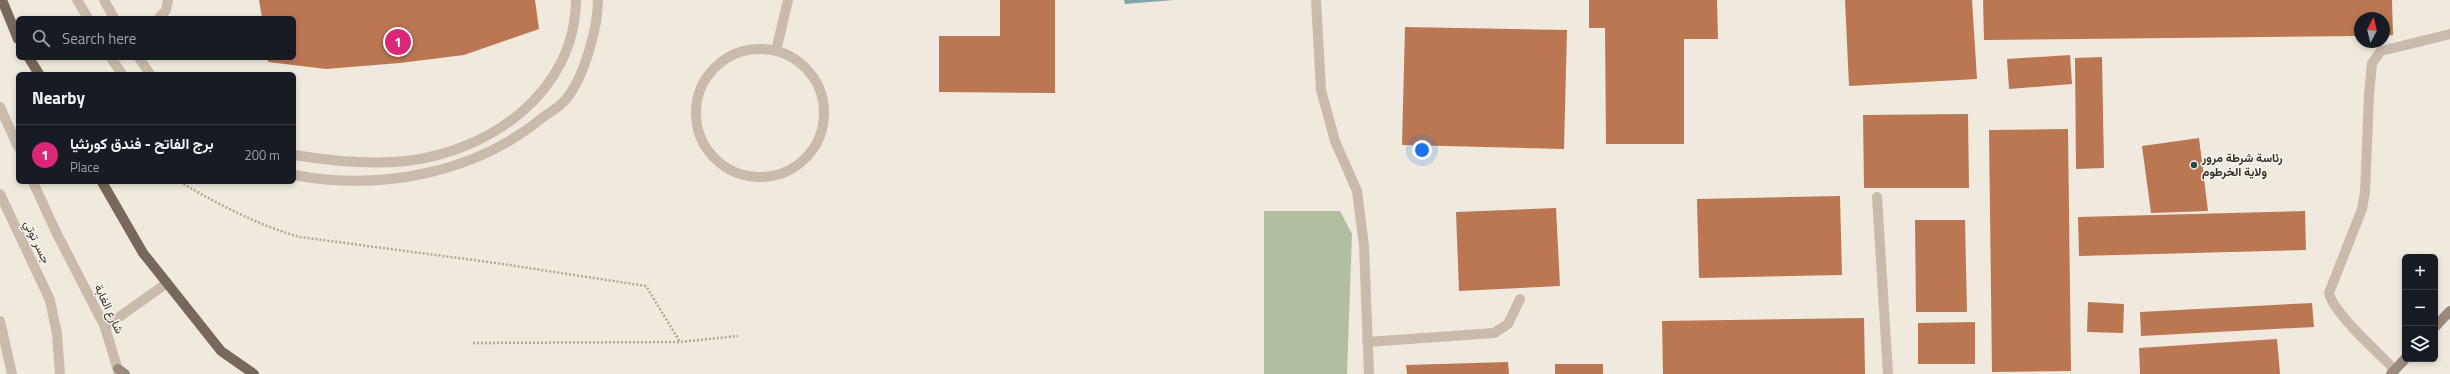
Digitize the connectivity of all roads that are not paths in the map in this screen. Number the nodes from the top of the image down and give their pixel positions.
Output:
1 (2, 0) edge
2 (77, 0) edge
3 (104, 0) edge
4 (168, 0) edge
5 (576, 0) edge
6 (598, 0) edge
7 (788, 0) edge
8 (1316, 0) edge
9 (87, 16) edge
10 (113, 16) edge
11 (161, 16) edge
12 (16, 34) edge
13 (2450, 34) edge
14 (776, 51) junction
15 (30, 60) edge
16 (112, 60) edge
17 (140, 60) edge
18 (38, 72) edge
19 (121, 72) edge
20 (149, 72) edge
21 (0, 107) edge
22 (16, 143) edge
23 (296, 155) edge
24 (296, 175) edge
25 (35, 184) edge
26 (103, 184) edge
27 (0, 194) edge
28 (1877, 197) dead end
29 (80, 279) joint
30 (167, 283) junction
31 (1520, 299) dead end
32 (2450, 311) edge
33 (0, 321) edge
34 (2436, 326) edge
35 (105, 328) junction
36 (1367, 342) junction
37 (2402, 362) edge
38 (121, 372) edge
39 (2393, 372) edge
40 (12, 374) edge
41 (60, 374) edge
42 (254, 374) edge
43 (1368, 374) edge
44 (1888, 374) edge

1 - 12 main road
2 - 9 street
3 - 10 street
4 - 11 street
5 - 23 street
6 - 24 street
7 - 14 street
8 - 36 street
13 - 39 street
14 - 14 street
15 - 18 main road
16 - 19 street
17 - 20 street
21 - 22 street
25 - 29 street, جسر توتي
26 - 30 main road
27 - 41 street, جسر توتي
28 - 44 street
29 - 35 street, شارع الغابة
30 - 35 street
30 - 42 main road
31 - 36 street
32 - 34 main road
33 - 40 street
35 - 38 street, شارع الغابة
36 - 43 street
37 - 39 main road

